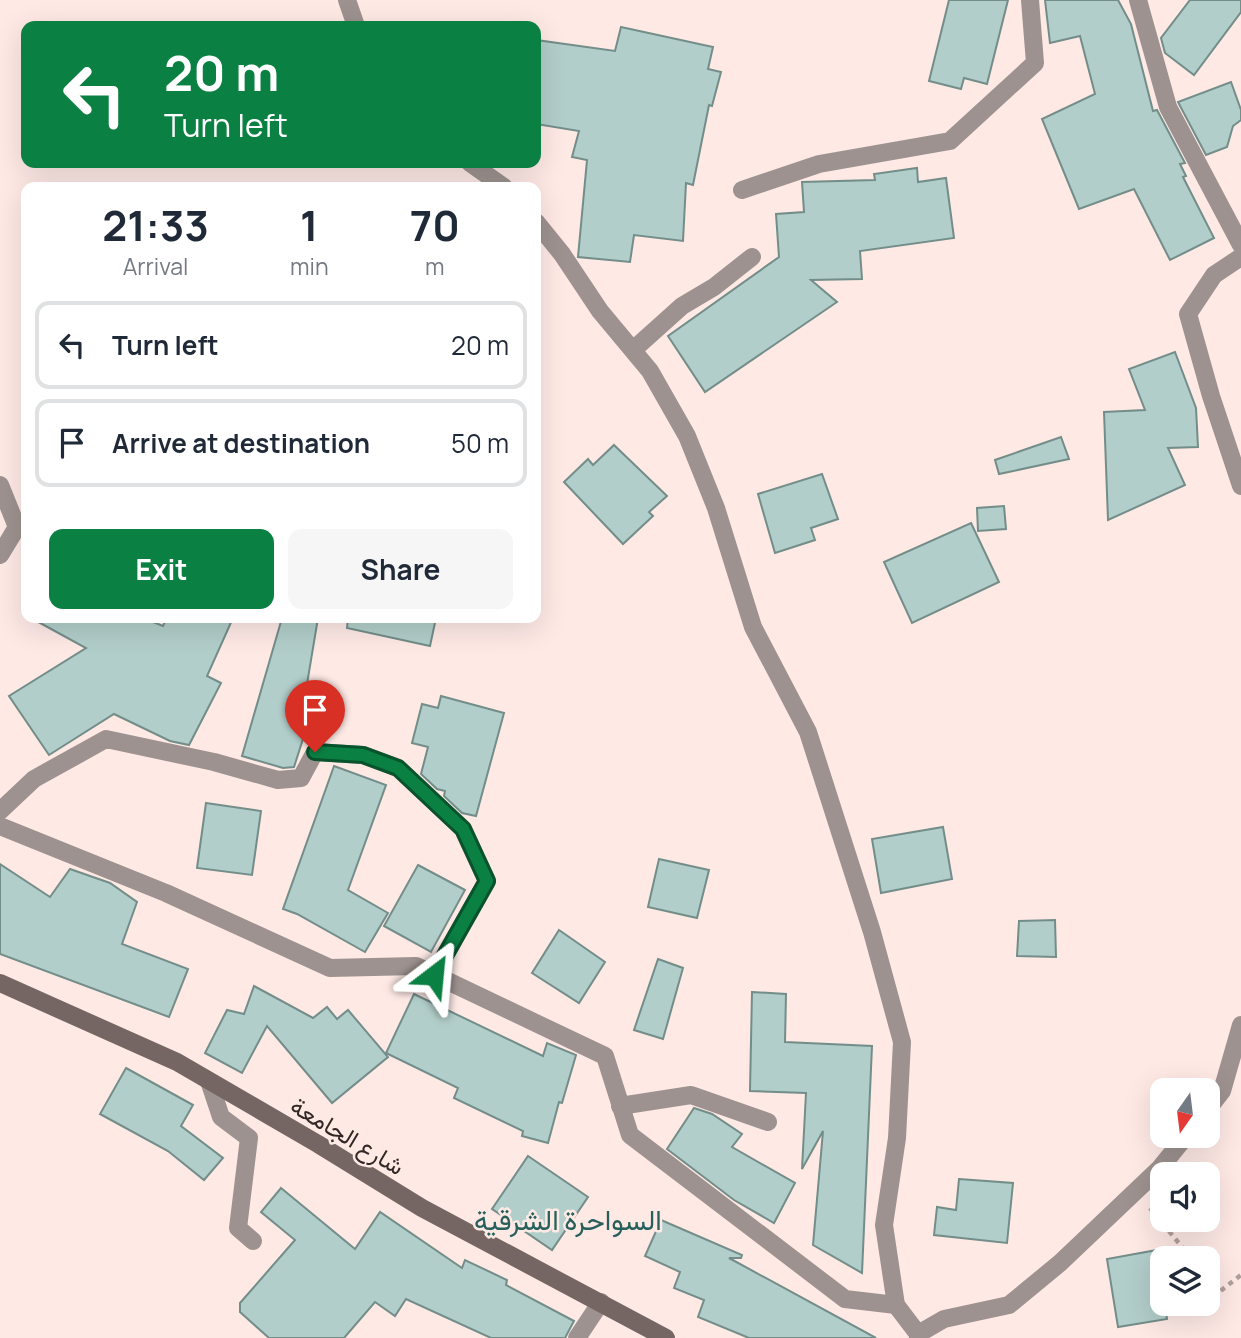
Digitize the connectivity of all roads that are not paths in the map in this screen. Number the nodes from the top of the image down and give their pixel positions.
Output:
1 (1030, 0) edge
2 (1138, 0) edge
3 (477, 168) edge
4 (497, 182) edge
5 (742, 190) dead end
6 (541, 228) edge
7 (1241, 245) edge
8 (752, 257) dead end
9 (1241, 257) edge
10 (633, 350) junction
11 (0, 485) edge
12 (1241, 485) edge
13 (21, 524) edge
14 (21, 527) edge
15 (0, 555) edge
16 (0, 811) edge
17 (0, 826) edge
18 (434, 975) junction
19 (0, 983) edge
20 (1241, 1026) edge
21 (209, 1082) junction
22 (1220, 1094) edge
23 (620, 1106) junction
24 (768, 1122) dead end
25 (1176, 1148) edge
26 (253, 1241) dead end
27 (601, 1302) junction
28 (896, 1305) junction
29 (918, 1336) edge
30 (577, 1338) edge
31 (666, 1338) edge

1 - 5 street
2 - 7 street
3 - 4 street
6 - 10 street
8 - 10 street
9 - 12 street
10 - 28 street
11 - 13 street
14 - 15 street
16 - 18 street
17 - 18 street
18 - 23 street
19 - 21 main road, شارع الجامعة
20 - 22 street
21 - 26 street
21 - 27 main road, شارع الجامعة
23 - 24 street
23 - 28 street
25 - 29 street
27 - 30 street
27 - 31 main road, شارع الجامعة
28 - 29 street

